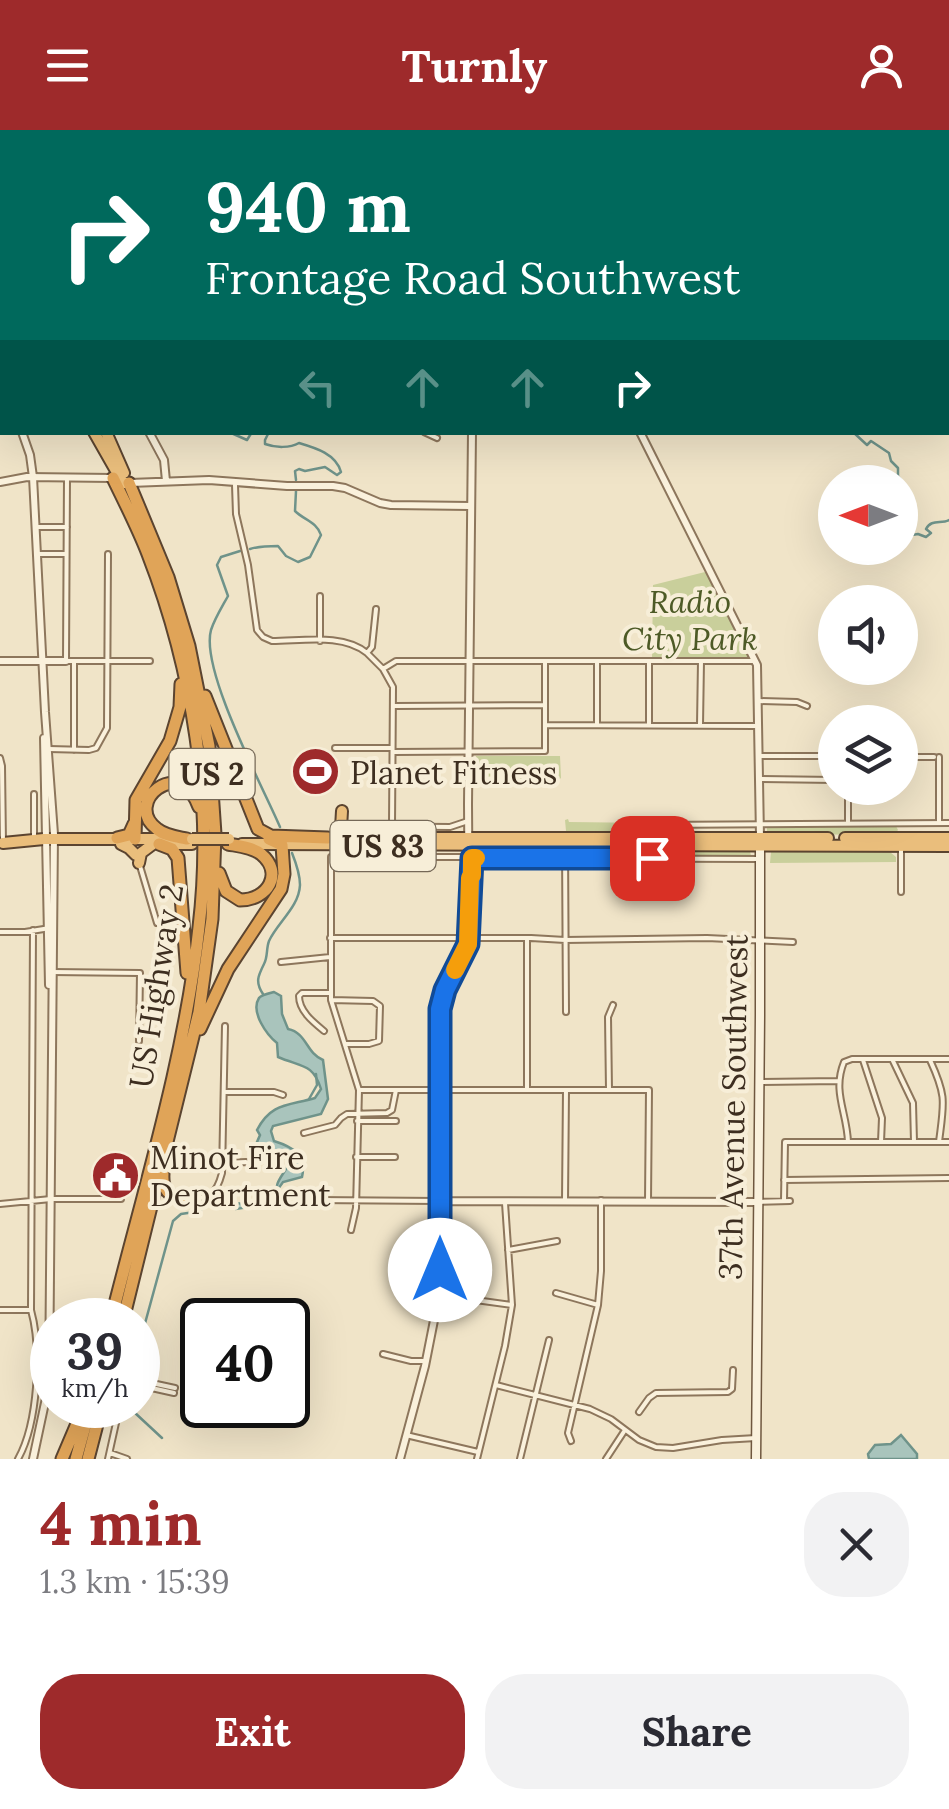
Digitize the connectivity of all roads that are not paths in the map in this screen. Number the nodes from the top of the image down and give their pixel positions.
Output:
1 (23, 435) edge
2 (94, 435) edge
3 (95, 435) edge
4 (107, 435) edge
5 (152, 435) edge
6 (430, 435) edge
7 (472, 435) edge
8 (642, 435) edge
9 (437, 438) dead end
10 (32, 477) junction
11 (67, 478) junction
12 (114, 478) junction
13 (166, 481) junction
14 (236, 481) junction
15 (0, 482) edge
16 (129, 483) junction
17 (470, 506) junction
18 (35, 527) junction
19 (67, 527) junction
20 (155, 540) junction
21 (36, 554) junction
22 (67, 554) junction
23 (108, 554) dead end
24 (320, 596) dead end
25 (376, 609) dead end
26 (176, 640) junction
27 (320, 641) junction
28 (368, 653) junction
29 (756, 660) junction
30 (0, 661) edge
31 (42, 661) junction
32 (70, 661) junction
33 (107, 661) junction
34 (470, 661) junction
35 (545, 661) junction
36 (597, 661) junction
37 (649, 661) junction
38 (701, 661) junction
39 (150, 662) dead end
40 (383, 669) junction
41 (194, 672) junction
42 (758, 701) junction
43 (393, 706) junction
44 (470, 706) junction
45 (545, 706) junction
46 (807, 706) dead end
47 (44, 712) junction
48 (545, 725) junction
49 (597, 725) junction
50 (649, 725) junction
51 (700, 725) junction
52 (758, 726) junction
53 (335, 748) dead end
54 (49, 749) junction
55 (74, 750) junction
56 (393, 750) junction
57 (470, 752) junction
58 (758, 756) junction
59 (818, 756) edge
60 (918, 756) edge
61 (0, 758) edge
62 (758, 779) junction
63 (818, 780) edge
64 (34, 794) dead end
65 (848, 805) edge
66 (342, 811) dead end
67 (135, 820) junction
68 (848, 823) junction
69 (939, 823) junction
70 (949, 823) edge
71 (759, 824) junction
72 (654, 825) dead end
73 (392, 826) junction
74 (194, 838) junction
75 (529, 838) junction
76 (654, 838) junction
77 (34, 840) junction
78 (119, 841) junction
79 (341, 841) junction
80 (470, 841) junction
81 (949, 841) edge
82 (51, 842) junction
83 (275, 842) junction
84 (500, 842) junction
85 (564, 842) junction
86 (760, 842) junction
87 (901, 842) junction
88 (3, 843) junction
89 (156, 844) junction
90 (225, 844) junction
91 (298, 844) junction
92 (598, 845) junction
93 (914, 845) junction
94 (136, 850) junction
95 (566, 858) junction
96 (760, 859) junction
97 (284, 862) junction
98 (901, 867) junction
99 (902, 892) dead end
100 (156, 923) dead end
101 (51, 927) junction
102 (33, 930) junction
103 (0, 932) edge
104 (330, 938) junction
105 (469, 938) junction
106 (527, 938) junction
107 (565, 940) junction
108 (760, 940) junction
109 (793, 942) dead end
110 (330, 957) junction
111 (281, 962) dead end
112 (51, 972) junction
113 (331, 997) junction
114 (613, 1005) dead end
115 (566, 1012) dead end
116 (183, 1026) junction
117 (225, 1026) dead end
118 (324, 1031) dead end
119 (139, 1040) dead end
120 (345, 1044) junction
121 (929, 1059) junction
122 (949, 1059) edge
123 (864, 1060) junction
124 (893, 1060) junction
125 (184, 1076) junction
126 (759, 1082) junction
127 (838, 1082) junction
128 (358, 1090) junction
129 (396, 1090) junction
130 (441, 1090) junction
131 (527, 1090) junction
132 (566, 1090) junction
133 (609, 1090) junction
134 (225, 1092) junction
135 (282, 1094) dead end
136 (357, 1112) junction
137 (357, 1121) junction
138 (396, 1121) dead end
139 (304, 1133) dead end
140 (848, 1142) junction
141 (882, 1142) junction
142 (914, 1142) junction
143 (939, 1142) junction
144 (949, 1142) edge
145 (166, 1146) junction
146 (356, 1157) junction
147 (395, 1157) dead end
148 (223, 1163) junction
149 (254, 1168) dead end
150 (949, 1178) edge
151 (784, 1180) junction
152 (51, 1199) junction
153 (120, 1199) dead end
154 (182, 1199) junction
155 (314, 1200) dead end
156 (356, 1200) junction
157 (505, 1200) junction
158 (566, 1200) junction
159 (601, 1200) junction
160 (33, 1201) junction
161 (440, 1201) junction
162 (648, 1201) junction
163 (757, 1202) junction
164 (0, 1204) edge
165 (145, 1230) junction
166 (351, 1230) dead end
167 (557, 1241) dead end
168 (508, 1250) junction
169 (556, 1293) dead end
170 (440, 1295) junction
171 (32, 1298) edge
172 (115, 1298) edge
173 (129, 1298) edge
174 (512, 1305) junction
175 (598, 1305) junction
176 (0, 1310) edge
177 (30, 1310) edge
178 (549, 1340) dead end
179 (383, 1354) dead end
180 (426, 1361) junction
181 (411, 1362) junction
182 (424, 1370) junction
183 (733, 1370) dead end
184 (496, 1385) junction
185 (160, 1387) edge
186 (175, 1391) dead end
187 (536, 1394) junction
188 (575, 1404) junction
189 (640, 1412) dead end
190 (30, 1426) edge
191 (77, 1428) edge
192 (83, 1428) edge
193 (96, 1428) edge
194 (116, 1428) edge
195 (625, 1429) junction
196 (406, 1435) junction
197 (756, 1438) junction
198 (570, 1442) dead end
199 (478, 1452) junction
200 (109, 1456) edge
201 (18, 1459) edge
202 (33, 1459) edge
203 (62, 1459) edge
204 (76, 1459) edge
205 (88, 1459) edge
206 (127, 1459) edge
207 (400, 1459) edge
208 (477, 1459) edge
209 (520, 1459) edge
210 (606, 1459) edge
211 (756, 1459) edge

1 - 10 street
2 - 12 highway, US Highway 2 / US 2
3 - 16 highway
4 - 16 highway, US Highway 2 / US 2
5 - 13 street
6 - 9 street
7 - 17 street
8 - 29 street
10 - 11 street
10 - 15 street
10 - 18 street
11 - 12 street
11 - 19 street
12 - 20 highway
12 - 26 highway, US Highway 2 / US 2
13 - 14 street
13 - 16 street
14 - 17 street
14 - 27 street
16 - 20 highway, US Highway 2 / US 2
17 - 34 street
18 - 19 street
18 - 21 street
19 - 22 street
20 - 41 highway, US Highway 2 / US 2
21 - 22 street
21 - 31 street
22 - 32 street
23 - 33 street
24 - 27 street
25 - 28 street
26 - 67 highway
26 - 74 highway, US Highway 2 / US 2
27 - 28 street
28 - 40 street
29 - 38 street
29 - 42 street, 37th Avenue Southwest
30 - 31 street
31 - 32 street
31 - 47 street
32 - 33 street
32 - 55 street
33 - 39 street
33 - 55 street
34 - 35 street
34 - 40 street
34 - 44 street
35 - 36 street
35 - 45 street
36 - 37 street
36 - 49 street
37 - 38 street
37 - 50 street
38 - 51 street
40 - 43 street
41 - 79 highway
41 - 90 highway, US Highway 2 / US 2
42 - 46 street
42 - 52 street, 37th Avenue Southwest
43 - 44 street
43 - 56 street
44 - 45 street
44 - 57 street
45 - 48 street
47 - 54 street
47 - 82 street
48 - 49 street
48 - 57 street
49 - 50 street
50 - 51 street
51 - 52 street
52 - 58 street, 37th Avenue Southwest
53 - 56 street
54 - 55 street
54 - 82 street
56 - 57 street
56 - 73 street
57 - 80 street
58 - 59 street
58 - 62 street, 37th Avenue Southwest
60 - 69 street
61 - 88 street
62 - 63 street
62 - 71 street, 37th Avenue Southwest
64 - 77 street
65 - 68 street
66 - 79 highway
67 - 78 highway
67 - 94 highway
68 - 69 street
68 - 71 street
69 - 70 street
71 - 72 street
71 - 86 street, 37th Avenue Southwest
73 - 79 street
73 - 80 street
74 - 74 highway
74 - 89 highway, US 83
74 - 90 highway, US 83, bridge
74 - 94 highway, US 83
74 - 116 highway, US Highway 2 / US 2
75 - 80 highway
75 - 84 highway, US 83
75 - 85 highway, US 83
76 - 85 highway, US 83
76 - 86 highway, US 83
76 - 92 highway
77 - 82 highway, US 83
77 - 88 highway, US 83
78 - 82 highway, US 83
78 - 94 highway, US 83
79 - 80 highway, US 83
79 - 80 street
79 - 80 highway, US 83
79 - 83 highway, US 83
79 - 91 highway, US 83
79 - 104 street
80 - 84 highway, US 83
80 - 84 highway
80 - 95 street
80 - 105 street
81 - 87 highway, US 83
81 - 93 highway, US 83
82 - 88 highway, US 83
82 - 101 street
83 - 90 highway, US 83
83 - 91 highway, US 83
83 - 97 highway
84 - 85 highway, US 83
85 - 92 highway, US 83
85 - 95 street
86 - 87 highway, US 83
86 - 87 highway, US 83
86 - 92 highway, US 83
86 - 96 main road, 37th Avenue Southwest
87 - 93 highway, US 83
87 - 98 street
89 - 94 highway, US 83
89 - 94 highway
89 - 116 highway
90 - 90 highway
90 - 125 highway, US Highway 2 / US 2
91 - 97 highway
93 - 98 street
94 - 100 street
95 - 96 street
95 - 107 street
96 - 108 main road, 37th Avenue Southwest
97 - 125 highway
98 - 99 street
101 - 102 street
101 - 112 street
102 - 103 street
102 - 160 street
104 - 105 street
104 - 110 street
105 - 106 street
105 - 130 street
106 - 107 street
106 - 131 street
107 - 108 street
107 - 115 street
108 - 109 street
108 - 126 main road, 37th Avenue Southwest
110 - 111 street
110 - 113 street
112 - 119 street
112 - 152 street
113 - 118 street
113 - 120 street
113 - 120 street
114 - 133 street
116 - 172 highway, US Highway 2 / US 2
117 - 134 street
120 - 128 street
121 - 122 street
121 - 124 street
121 - 143 street
123 - 124 street
123 - 127 street
123 - 141 street
124 - 142 street
125 - 145 highway, US Highway 2 / US 2
126 - 127 street
126 - 163 main road, 37th Avenue Southwest
127 - 140 street
128 - 129 street
128 - 136 street
129 - 130 street
129 - 136 street
130 - 131 street
130 - 161 street
131 - 132 street
132 - 133 street
132 - 158 street
133 - 162 street
134 - 135 street
134 - 148 street
136 - 137 street
136 - 139 street
137 - 138 street
137 - 146 street
140 - 141 street
140 - 151 street
141 - 142 street
142 - 143 street
143 - 144 street
145 - 154 highway
145 - 165 highway, US Highway 2 / US 2
146 - 147 street
146 - 156 street
148 - 149 street
148 - 154 street
150 - 151 street
151 - 163 street
152 - 153 street
152 - 160 street
152 - 202 street
154 - 165 highway
155 - 156 street
156 - 161 street
156 - 166 street
157 - 158 street
157 - 161 street
157 - 168 street
158 - 159 street
159 - 162 street
159 - 175 street
160 - 164 street
160 - 171 street
161 - 170 street
162 - 163 street
163 - 197 main road, 37th Avenue Southwest
165 - 173 highway, US Highway 2 / US 2
167 - 168 street
168 - 174 street
169 - 175 street
170 - 174 street
170 - 180 street
174 - 184 street
175 - 188 street
176 - 177 street
178 - 187 street
179 - 181 street
180 - 181 street
180 - 182 street
181 - 182 street
182 - 196 street
183 - 189 street
184 - 187 street
184 - 199 street
185 - 186 street
187 - 188 street
187 - 209 street
188 - 195 street
188 - 198 street
190 - 201 street
191 - 203 highway
192 - 204 highway
193 - 205 highway
194 - 200 street
195 - 197 street
195 - 210 street
196 - 199 street
196 - 207 street
197 - 211 main road, 37th Avenue Southwest
199 - 208 street
200 - 206 street

